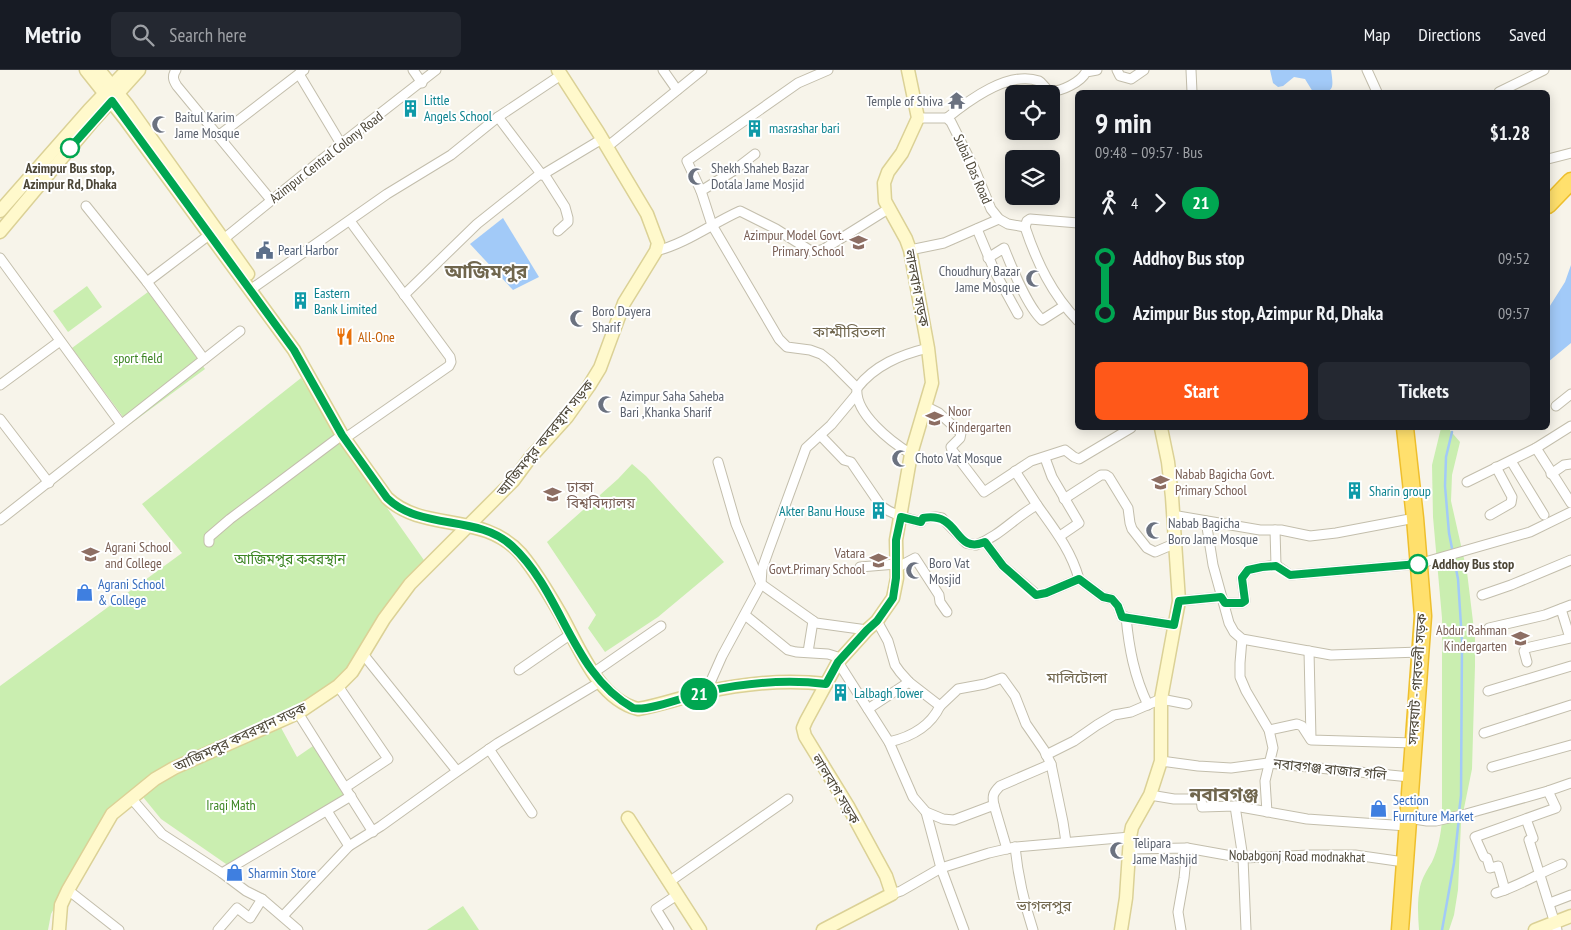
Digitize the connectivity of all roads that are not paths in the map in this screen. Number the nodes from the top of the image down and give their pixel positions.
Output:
1 (86, 70) edge
2 (99, 70) edge
3 (127, 70) edge
4 (139, 70) edge
5 (176, 70) edge
6 (413, 70) edge
7 (436, 70) edge
8 (663, 70) edge
9 (702, 70) edge
10 (828, 70) edge
11 (908, 70) edge
12 (1098, 70) edge
13 (1117, 70) edge
14 (1144, 70) edge
15 (1191, 70) edge
16 (1367, 70) edge
17 (1544, 70) edge
18 (1086, 71) edge
19 (302, 72) edge
20 (559, 72) edge
21 (1024, 74) edge
22 (422, 83) junction
23 (677, 90) junction
24 (1192, 90) edge
25 (1376, 90) edge
26 (1503, 90) edge
27 (115, 91) junction
28 (498, 117) junction
29 (918, 118) junction
30 (947, 118) junction
31 (623, 134) junction
32 (218, 136) junction
33 (603, 139) junction
34 (341, 144) junction
35 (1571, 153) edge
36 (755, 154) dead end
37 (1550, 158) edge
38 (542, 174) junction
39 (1571, 181) edge
40 (701, 191) junction
41 (271, 200) junction
42 (1550, 203) edge
43 (86, 206) dead end
44 (888, 209) junction
45 (0, 212) edge
46 (999, 219) junction
47 (350, 221) junction
48 (1075, 223) edge
49 (712, 225) junction
50 (1025, 227) junction
51 (977, 229) junction
52 (558, 231) dead end
53 (0, 232) edge
54 (216, 240) junction
55 (910, 250) junction
56 (656, 251) junction
57 (0, 258) edge
58 (988, 258) junction
59 (146, 282) junction
60 (253, 288) junction
61 (404, 295) junction
62 (1064, 306) junction
63 (1018, 314) dead end
64 (1075, 318) edge
65 (240, 332) dead end
66 (60, 340) junction
67 (928, 348) junction
68 (204, 359) junction
69 (0, 385) edge
70 (857, 391) junction
71 (1571, 394) edge
72 (925, 406) junction
73 (1556, 406) dead end
74 (0, 418) edge
75 (121, 424) junction
76 (1571, 426) edge
77 (1128, 430) edge
78 (1161, 430) edge
79 (1405, 430) edge
80 (820, 435) junction
81 (346, 436) junction
82 (1536, 448) junction
83 (910, 454) junction
84 (1045, 458) junction
85 (1511, 461) junction
86 (718, 462) dead end
87 (1571, 464) edge
88 (1496, 467) junction
89 (1014, 471) junction
90 (1551, 474) junction
91 (1467, 482) dead end
92 (49, 483) junction
93 (1064, 499) junction
94 (1571, 504) edge
95 (1037, 505) junction
96 (1571, 512) edge
97 (1172, 515) junction
98 (1490, 515) dead end
99 (1544, 515) dead end
100 (901, 517) junction
101 (1415, 518) junction
102 (0, 520) edge
103 (1206, 521) junction
104 (470, 523) junction
105 (1275, 530) junction
106 (1060, 536) junction
107 (209, 542) dead end
108 (985, 542) junction
109 (1176, 542) junction
110 (1571, 560) edge
111 (1422, 563) junction
112 (896, 564) junction
113 (1276, 566) junction
114 (860, 567) dead end
115 (1079, 579) junction
116 (760, 584) junction
117 (1482, 595) dead end
118 (1221, 597) junction
119 (1179, 601) junction
120 (1571, 606) edge
121 (1561, 609) junction
122 (947, 612) dead end
123 (745, 615) junction
124 (1126, 617) junction
125 (813, 621) junction
126 (877, 621) junction
127 (1174, 625) junction
128 (661, 626) dead end
129 (1489, 628) dead end
130 (867, 630) junction
131 (571, 634) junction
132 (1242, 639) junction
133 (808, 652) junction
134 (1309, 652) junction
135 (1420, 652) junction
136 (363, 654) junction
137 (839, 660) junction
138 (1526, 662) dead end
139 (1571, 666) edge
140 (519, 670) dead end
141 (597, 675) junction
142 (828, 681) junction
143 (909, 682) junction
144 (338, 686) junction
145 (707, 689) junction
146 (1488, 691) dead end
147 (1161, 699) junction
148 (1148, 704) junction
149 (1187, 704) dead end
150 (1571, 705) edge
151 (940, 706) junction
152 (868, 709) junction
153 (298, 712) junction
154 (1269, 730) junction
155 (1484, 733) dead end
156 (1311, 740) junction
157 (889, 742) junction
158 (1414, 743) junction
159 (1571, 745) edge
160 (489, 749) junction
161 (1046, 756) junction
162 (1161, 762) junction
163 (1268, 763) junction
164 (1051, 764) junction
165 (1492, 767) dead end
166 (457, 771) junction
167 (1410, 777) junction
168 (1571, 783) edge
169 (346, 787) junction
170 (1548, 791) junction
171 (1150, 795) junction
172 (352, 796) junction
173 (131, 798) junction
174 (788, 798) dead end
175 (994, 805) junction
176 (1235, 806) junction
177 (327, 811) junction
178 (926, 812) junction
179 (1267, 812) junction
180 (532, 814) dead end
181 (628, 818) dead end
182 (1526, 819) junction
183 (1408, 822) junction
184 (373, 832) junction
185 (1066, 842) junction
186 (1130, 843) junction
187 (349, 846) junction
188 (1011, 848) junction
189 (1187, 848) junction
190 (1243, 858) junction
191 (1404, 862) junction
192 (1562, 864) dead end
193 (941, 868) junction
194 (222, 873) junction
195 (1541, 873) junction
196 (669, 882) junction
197 (68, 890) junction
198 (892, 894) junction
199 (677, 895) junction
200 (1571, 895) edge
201 (262, 899) junction
202 (1550, 903) junction
203 (282, 916) junction
204 (1571, 916) edge
205 (1556, 926) edge
206 (59, 930) edge
207 (119, 930) edge
208 (218, 930) edge
209 (298, 930) edge
210 (669, 930) edge
211 (700, 930) edge
212 (823, 930) edge
213 (964, 930) edge
214 (1033, 930) edge
215 (1121, 930) edge
216 (1181, 930) edge
217 (1246, 930) edge
218 (1400, 930) edge
219 (1535, 930) edge

1 - 27 street
2 - 27 street
3 - 27 street
4 - 27 street
5 - 32 street
6 - 22 street
7 - 22 street, Azimpur Central Colony Road
8 - 23 street
9 - 23 street
10 - 40 street
11 - 29 street
12 - 18 street
13 - 14 street
15 - 24 street
16 - 25 street
17 - 26 street
18 - 21 street
19 - 32 street
19 - 34 street
20 - 28 street
20 - 33 street
21 - 30 street
22 - 34 street, Azimpur Central Colony Road
23 - 31 street
27 - 45 street
27 - 53 street
27 - 54 street
28 - 38 street
28 - 47 street
29 - 30 street, Subal Das Road
29 - 44 street, লালবাগ সড়ক
30 - 46 street, Subal Das Road
31 - 33 street
31 - 33 street
32 - 41 street
33 - 38 street
33 - 56 street
34 - 41 street, Azimpur Central Colony Road
35 - 37 street
36 - 40 street
38 - 52 street
38 - 61 street
39 - 42 highway
40 - 49 street
41 - 54 street, Azimpur Central Colony Road
43 - 59 street
44 - 49 street
44 - 55 street, লালবাগ সড়ক
46 - 50 street, Subal Das Road
46 - 51 street, Subal Das Road
47 - 60 street
47 - 61 street
48 - 50 street
49 - 56 street
49 - 70 street
50 - 62 street
51 - 55 street, Subal Das Road
51 - 58 street
54 - 59 street, Azimpur Central Colony Road
54 - 60 street
55 - 67 street, লালবাগ সড়ক
56 - 104 street, আজিমপুর কবরস্থান সড়ক
57 - 66 street
58 - 62 street
58 - 63 street
59 - 68 street
60 - 81 street
61 - 81 street
62 - 64 street
65 - 68 street
66 - 69 street
66 - 75 street
67 - 70 street
67 - 72 street, লালবাগ সড়ক
68 - 75 street
70 - 80 street
70 - 83 street
71 - 73 street
72 - 83 street, লালবাগ সড়ক
72 - 89 street
74 - 92 street
75 - 92 street
76 - 82 street
77 - 84 street
78 - 97 street
79 - 101 highway, সদরঘাট - গাবতলী সড়ক
80 - 100 street
80 - 116 street
81 - 104 street
81 - 107 street
82 - 85 street
82 - 90 street
83 - 100 street, লালবাগ সড়ক
84 - 89 street
84 - 93 street
85 - 88 street
85 - 99 street
86 - 116 street
87 - 90 street
88 - 91 street
88 - 98 street
89 - 95 street
90 - 94 street
92 - 102 street
93 - 106 street
93 - 109 street
95 - 106 street
95 - 108 street
96 - 111 street
97 - 103 street
97 - 109 street
100 - 108 street
100 - 112 street, লালবাগ সড়ক
101 - 105 street
101 - 111 highway, সদরঘাট - গাবতলী সড়ক
103 - 105 street
103 - 118 street
104 - 131 street
104 - 136 street, আজিমপুর কবরস্থান সড়ক
104 - 141 street
105 - 113 street
106 - 115 street
108 - 115 street
109 - 119 street
110 - 117 street
111 - 113 street
111 - 135 highway, সদরঘাট - গাবতলী সড়ক
112 - 114 street
112 - 122 street
112 - 126 street, লালবাগ সড়ক
113 - 118 street
115 - 124 street
116 - 123 street
116 - 125 street
118 - 119 street
118 - 132 street
119 - 127 street
120 - 121 street
121 - 129 street
121 - 138 street
123 - 133 street
123 - 145 street
124 - 127 street
124 - 148 street
125 - 130 street
125 - 133 street
126 - 130 street, লালবাগ সড়ক
126 - 143 street
127 - 147 street
128 - 141 street
130 - 137 street, লালবাগ সড়ক
131 - 140 street
131 - 141 street
132 - 134 street
132 - 154 street
133 - 137 street
134 - 135 street
134 - 156 street
135 - 158 highway, সদরঘাট - গাবতলী সড়ক
136 - 144 street, আজিমপুর কবরস্থান সড়ক
136 - 166 street
137 - 142 street, লালবাগ সড়ক
137 - 152 street
139 - 146 street
141 - 145 street
141 - 160 street
142 - 145 street
142 - 198 street, লালবাগ সড়ক
143 - 151 street
143 - 152 street
144 - 153 street, আজিমপুর কবরস্থান সড়ক
144 - 169 street
147 - 148 street
147 - 149 street
147 - 162 street
148 - 161 street
150 - 155 street
151 - 157 street
151 - 161 street
152 - 157 street
153 - 169 street
153 - 173 street, আজিমপুর কবরস্থান সড়ক
154 - 156 street
154 - 163 street
156 - 158 street
157 - 178 street
158 - 167 highway, সদরঘাট - গাবতলী সড়ক
159 - 165 street
160 - 166 street
160 - 180 street
161 - 164 street
162 - 163 street, নবাবগঞ্জ বাজার গলি
162 - 171 street
163 - 167 street, নবাবগঞ্জ বাজার গলি
163 - 179 street
164 - 175 street
164 - 185 street
166 - 184 street
167 - 183 highway, সদরঘাট - গাবতলী সড়ক
168 - 170 street
169 - 172 street
170 - 182 street
170 - 183 street
171 - 176 street
171 - 186 street
172 - 177 street
172 - 184 street
173 - 194 street
173 - 197 street, আজিমপুর কবরস্থান সড়ক
174 - 196 street
175 - 178 street
175 - 188 street
176 - 179 street
176 - 190 street
177 - 187 street
177 - 194 street
178 - 193 street
179 - 183 street
181 - 196 street
182 - 195 street
182 - 195 street
183 - 191 highway, সদরঘাট - গাবতলী সড়ক
184 - 187 street
185 - 186 street, Nobabgonj Road modnakhat
185 - 188 street, Nobabgonj Road modnakhat
186 - 189 street, Nobabgonj Road modnakhat
186 - 215 street
187 - 203 street
188 - 193 street, Nobabgonj Road modnakhat
188 - 214 street
189 - 190 street, Nobabgonj Road modnakhat
189 - 216 street
190 - 191 street, Nobabgonj Road modnakhat
190 - 217 street
191 - 218 highway, সদরঘাট - গাবতলী সড়ক
192 - 195 street
193 - 198 street, Nobabgonj Road modnakhat
193 - 213 street
194 - 201 street
195 - 202 street
196 - 199 street
197 - 206 street, আজিমপুর কবরস্থান সড়ক
197 - 207 street
198 - 212 street
199 - 210 street
199 - 211 street
200 - 202 street
201 - 203 street
201 - 208 street
202 - 205 street
203 - 209 street
204 - 205 street
205 - 219 street

